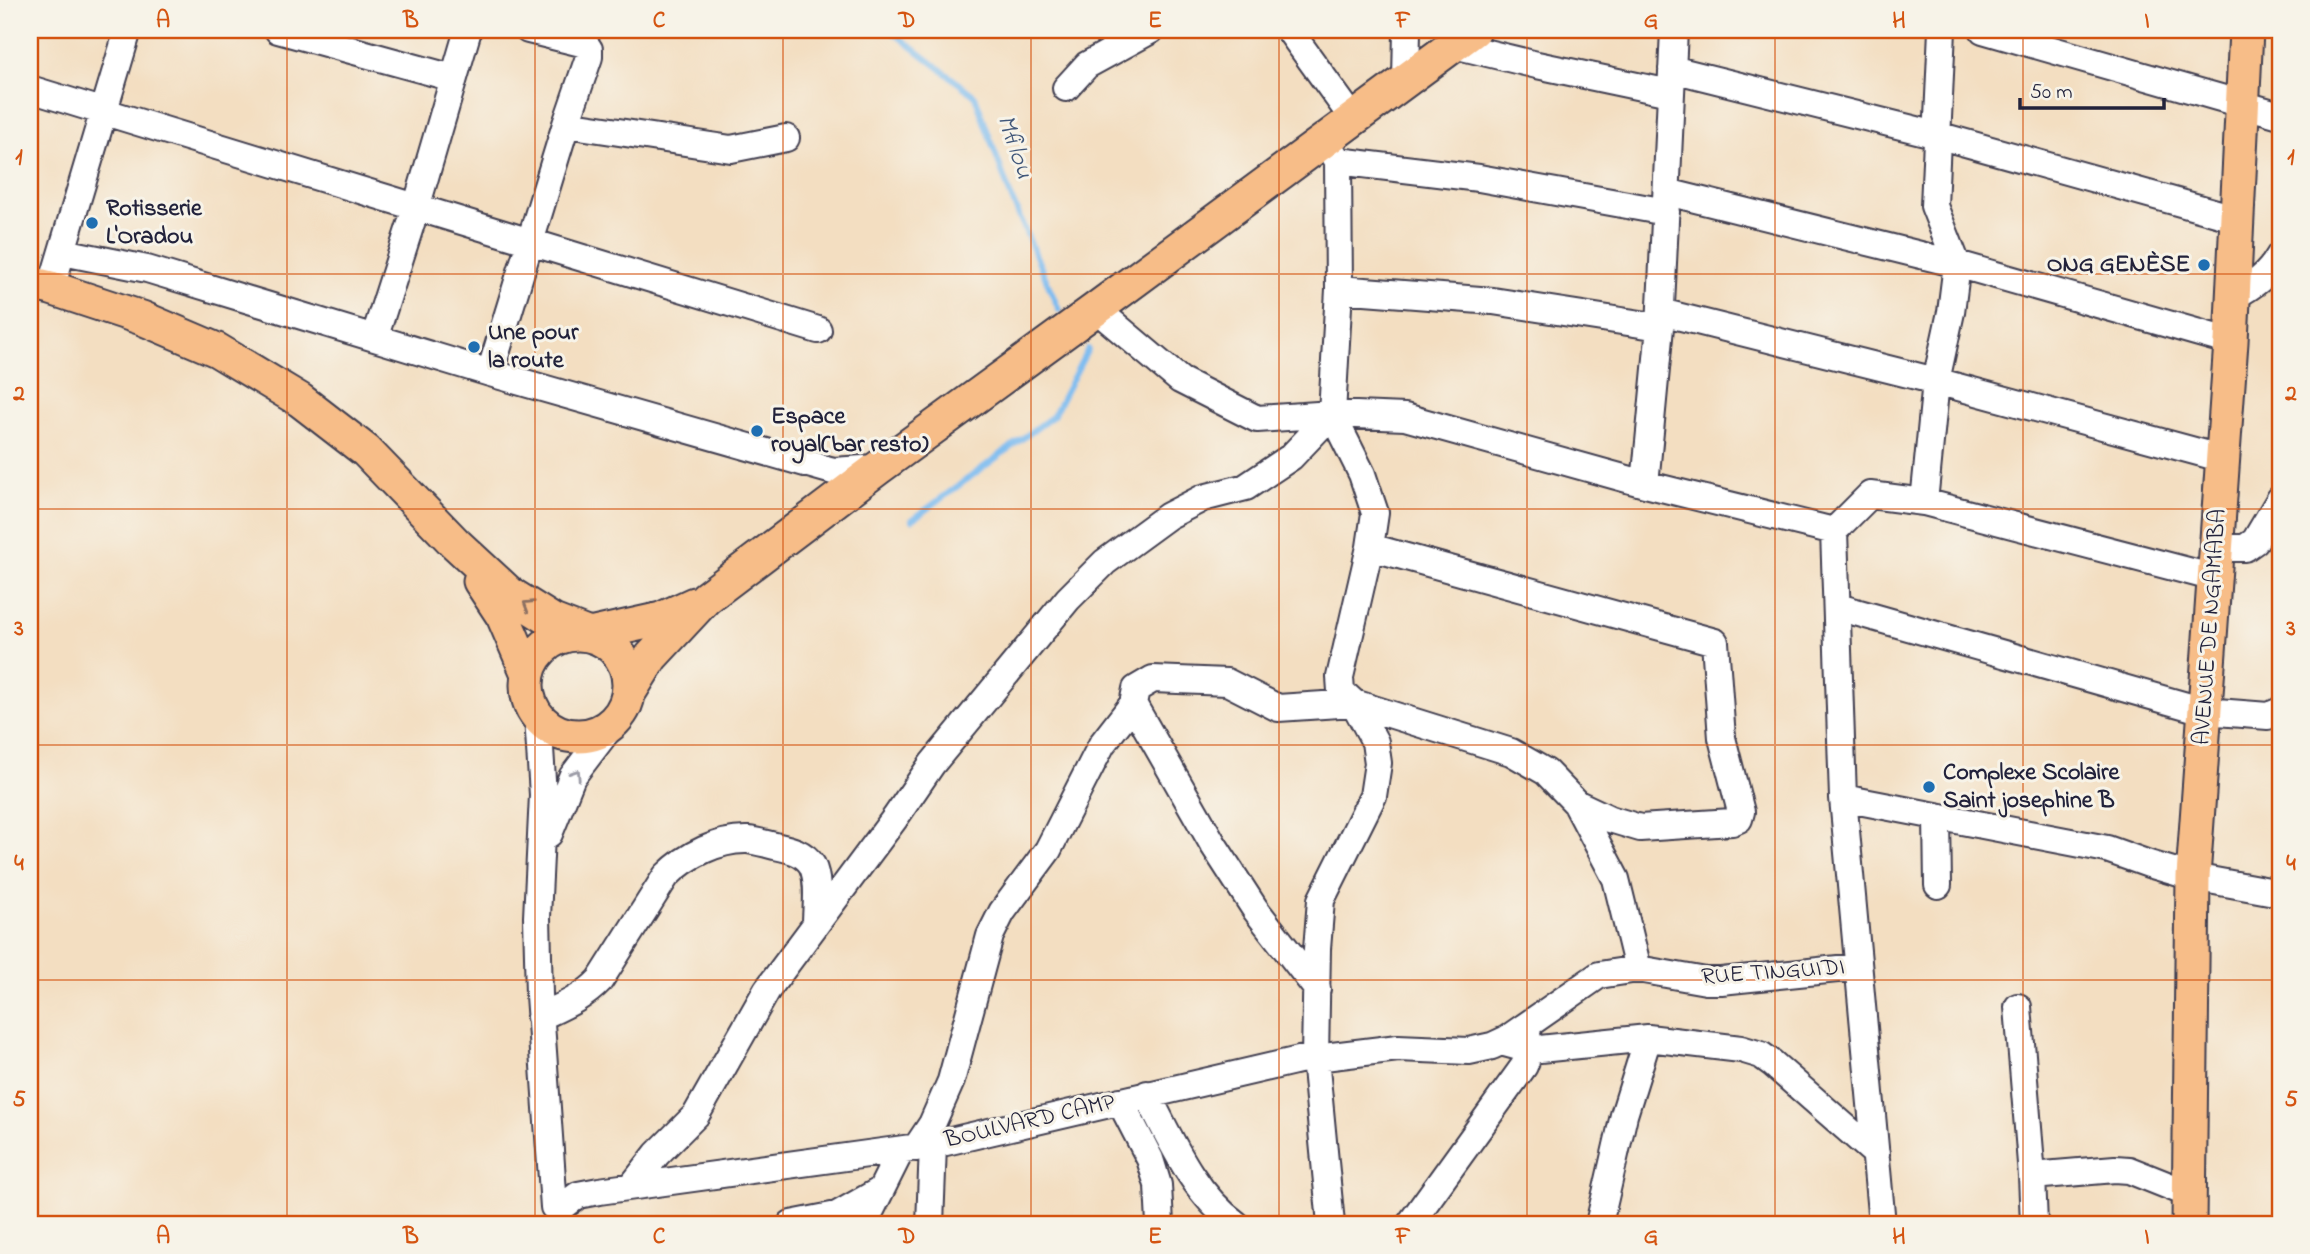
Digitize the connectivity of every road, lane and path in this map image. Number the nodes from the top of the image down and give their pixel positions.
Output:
1 (128, 30) edge
2 (278, 30) edge
3 (468, 30) edge
4 (528, 30) edge
5 (1289, 30) edge
6 (1406, 30) edge
7 (1674, 30) edge
8 (1942, 30) edge
9 (1983, 30) edge
10 (2246, 30) edge
11 (1145, 31) edge
12 (1464, 37) edge
13 (453, 79) junction
14 (1406, 80) junction
15 (1671, 81) junction
16 (1066, 88) dead end
17 (30, 89) edge
18 (2243, 103) junction
19 (104, 111) junction
20 (2280, 115) edge
21 (1354, 120) junction
22 (566, 124) junction
23 (1937, 135) junction
24 (786, 138) dead end
25 (1332, 151) junction
26 (1666, 202) junction
27 (416, 208) junction
28 (2238, 219) junction
29 (530, 242) junction
30 (63, 252) junction
31 (2280, 255) edge
32 (1958, 264) junction
33 (41, 286) edge
34 (1339, 289) junction
35 (2233, 297) junction
36 (1096, 309) junction
37 (1661, 319) junction
38 (818, 330) dead end
39 (375, 336) junction
40 (2231, 342) junction
41 (490, 373) junction
42 (1936, 381) junction
43 (1332, 414) junction
44 (2224, 458) junction
45 (878, 468) junction
46 (1645, 484) junction
47 (2280, 499) edge
48 (1924, 502) junction
49 (1835, 531) junction
50 (456, 543) junction
51 (1370, 547) junction
52 (2216, 563) junction
53 (706, 598) junction
54 (1838, 607) junction
55 (589, 635) junction
56 (528, 674) junction
57 (629, 691) junction
58 (1354, 702) junction
59 (1133, 704) junction
60 (2204, 711) junction
61 (2280, 711) edge
62 (538, 717) junction
63 (614, 722) junction
64 (1843, 798) junction
65 (1576, 803) junction
66 (1937, 818) junction
67 (539, 859) junction
68 (2193, 877) junction
69 (1938, 884) dead end
70 (2280, 893) edge
71 (816, 924) junction
72 (1857, 967) junction
73 (1637, 969) junction
74 (1317, 989) junction
75 (2018, 1007) dead end
76 (540, 1017) junction
77 (1528, 1038) junction
78 (1648, 1038) junction
79 (1501, 1042) joint
80 (1315, 1058) junction
81 (1147, 1094) junction
82 (1120, 1101) junction
83 (916, 1147) junction
84 (1876, 1154) junction
85 (2032, 1177) junction
86 (632, 1186) junction
87 (881, 1191) junction
88 (2189, 1209) edge
89 (556, 1216) edge
90 (791, 1224) edge
91 (864, 1224) edge
92 (930, 1224) edge
93 (1160, 1224) edge
94 (1236, 1224) edge
95 (1331, 1224) edge
96 (1410, 1224) edge
97 (1599, 1224) edge
98 (1882, 1224) edge
99 (2034, 1224) edge

1 - 19 street
2 - 13 street
3 - 13 street
4 - 22 street
5 - 21 street
6 - 14 street
7 - 15 street
8 - 23 street
9 - 18 street
10 - 18 main road, AVENUE DE NGAMABA
11 - 16 street
12 - 14 main road
12 - 15 street
13 - 27 street
14 - 21 main road
15 - 23 street
15 - 26 street
17 - 19 street
18 - 20 street
18 - 28 main road, AVENUE DE NGAMABA
19 - 27 street
19 - 30 street
21 - 25 main road
22 - 24 street
22 - 29 street
23 - 28 street
23 - 32 street
25 - 26 street
25 - 34 street
25 - 36 main road
26 - 32 street
26 - 37 street
27 - 29 street
27 - 39 street
28 - 35 main road, AVENUE DE NGAMABA
29 - 38 street
29 - 41 street
30 - 33 street
30 - 39 street
31 - 35 street
32 - 40 street
32 - 42 street
33 - 50 main road
34 - 37 street
34 - 43 street
35 - 40 main road, AVENUE DE NGAMABA
36 - 43 street
36 - 45 main road
37 - 42 street
37 - 46 street
39 - 41 street
40 - 44 main road, AVENUE DE NGAMABA
41 - 45 street
42 - 44 street
42 - 48 street
43 - 46 street
43 - 51 street
43 - 71 street
44 - 52 main road, AVENUE DE NGAMABA
45 - 53 main road
46 - 49 street
47 - 52 street
48 - 49 street
48 - 52 street
49 - 54 street
55 -> 50 main road
50 - 56 main road
51 - 58 street
51 - 65 street
52 - 60 main road, AVENUE DE NGAMABA
53 - 55 main road
53 - 57 main road
54 - 60 street
54 - 64 street
55 - 56 main road
55 - 57 main road
56 - 62 main road
57 - 63 main road
58 - 59 street
58 - 65 street
58 - 74 street
59 - 74 street
59 - 83 street
60 - 61 street
60 - 68 main road, AVENUE DE NGAMABA
62 - 63 main road
62 - 67 street
67 -> 63 street
64 - 66 street
64 - 72 street
65 - 73 street
66 - 68 street
66 - 69 street
67 - 76 street
68 - 70 street
68 - 88 main road, AVENUE DE NGAMABA
71 - 76 street
71 - 86 street
72 - 73 street, RUE TINGUIDI
72 - 84 street
73 - 77 street, RUE TINGUIDI
74 - 80 street
75 - 85 street
76 - 89 street
77 - 78 street
77 - 79 street, RUE TINGUIDI
77 - 96 street
78 - 84 street
78 - 97 street
79 - 80 street, BOULVARD CAMP
80 - 81 street, BOULVARD CAMP
80 - 95 street
81 - 82 street, BOULVARD CAMP
81 - 94 street
82 - 83 street, BOULVARD CAMP
82 - 93 street
83 - 86 street, BOULVARD CAMP
83 - 87 street
83 - 92 street
84 - 98 street
85 - 88 street
85 - 99 street
86 - 89 street, BOULVARD CAMP
87 - 90 street
87 - 91 street

